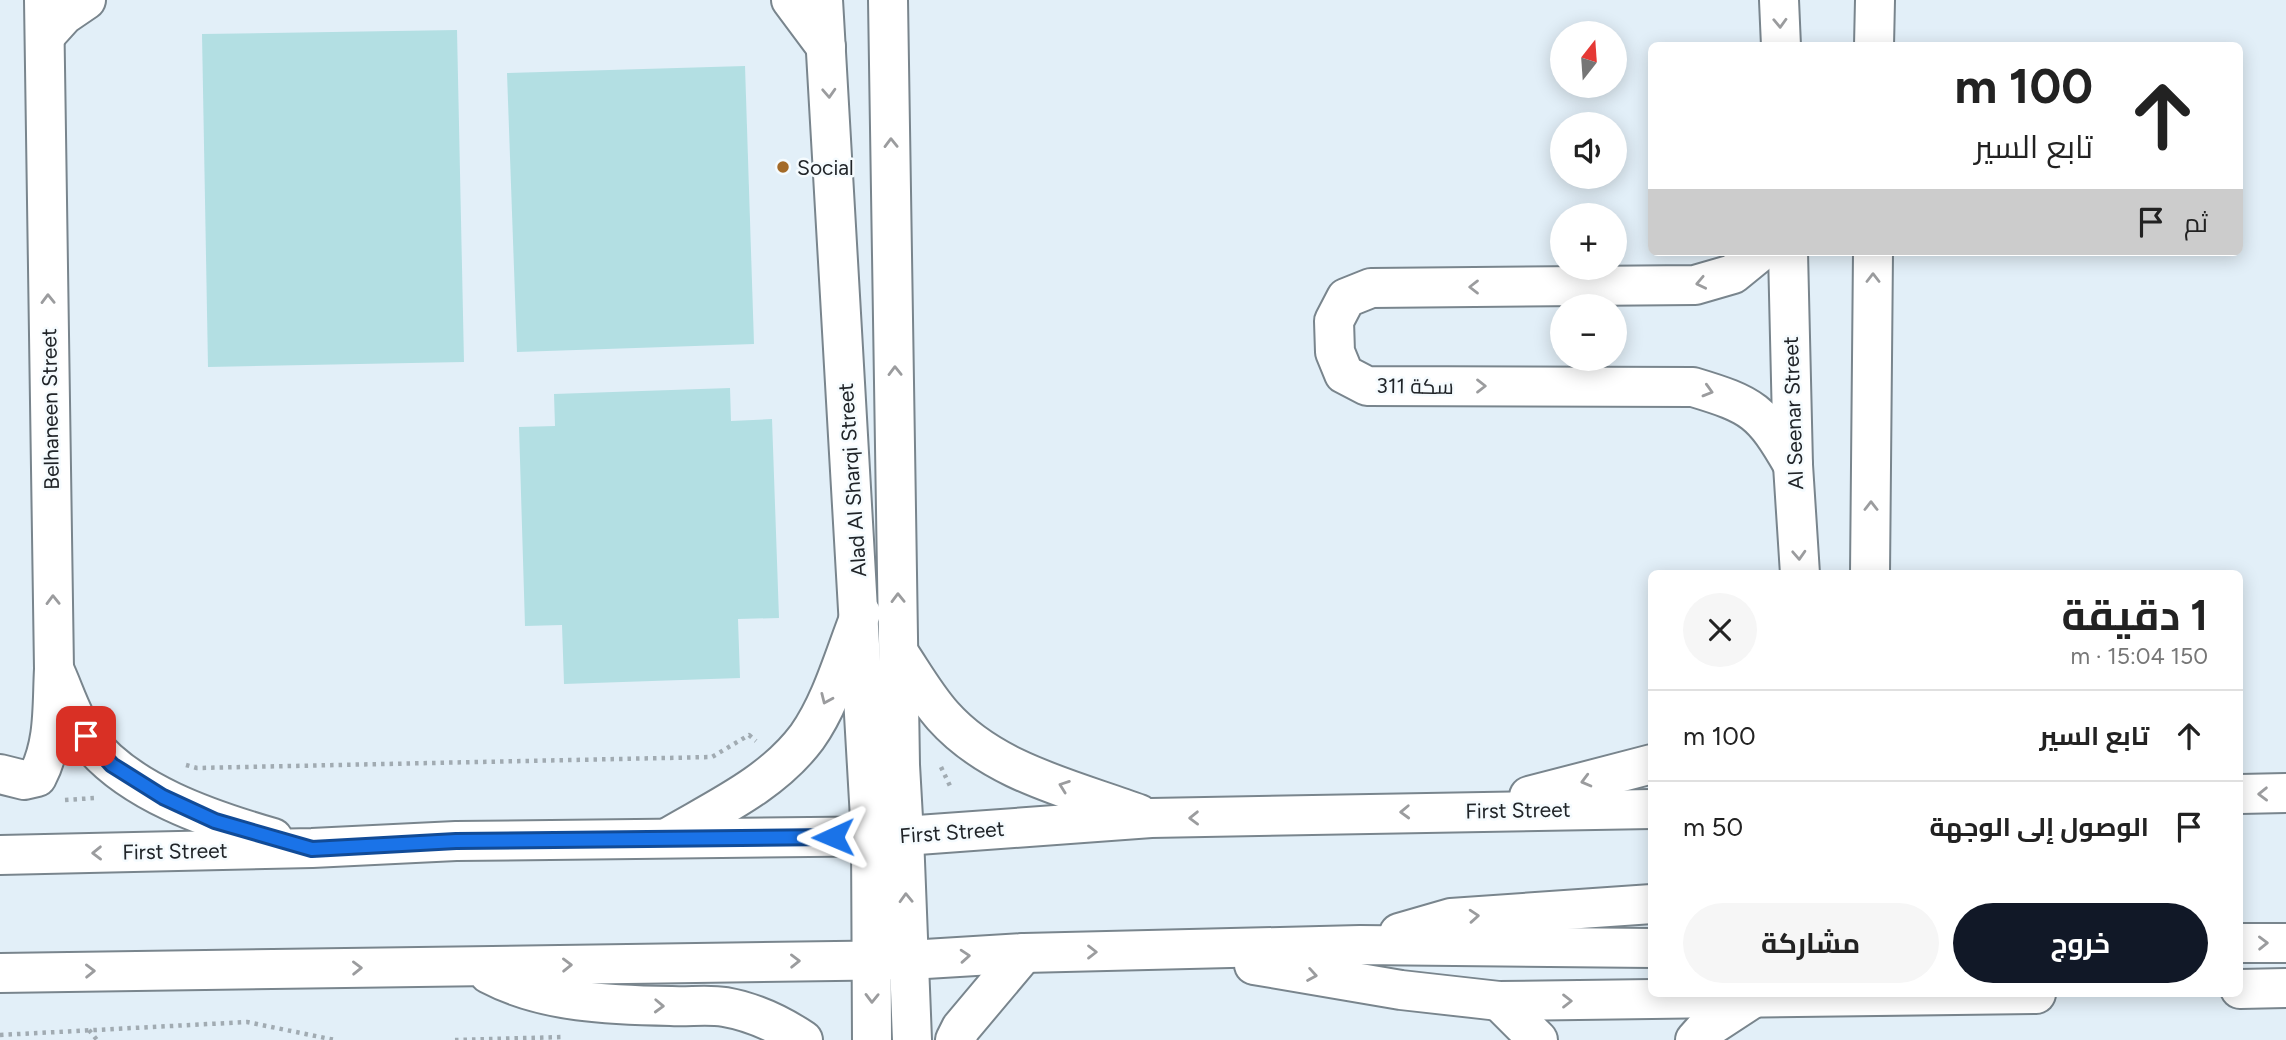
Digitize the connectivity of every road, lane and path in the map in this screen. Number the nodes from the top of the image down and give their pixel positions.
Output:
1 (86, 0) edge
2 (791, 0) edge
3 (823, 0) edge
4 (1779, 0) edge
5 (896, 9) edge
6 (44, 18) edge
7 (1781, 42) edge
8 (826, 47) junction
9 (1755, 256) edge
10 (1788, 256) edge
11 (1873, 256) edge
12 (1793, 465) junction
13 (1800, 570) edge
14 (1870, 570) edge
15 (860, 613) junction
16 (900, 653) junction
17 (54, 668) junction
18 (785, 763) junction
19 (1648, 765) edge
20 (0, 775) edge
21 (129, 775) junction
22 (2286, 793) edge
23 (2243, 794) edge
24 (52, 800) dead end
25 (1648, 809) edge
26 (1473, 810) junction
27 (1151, 818) junction
28 (888, 836) junction
29 (665, 839) junction
30 (312, 849) junction
31 (0, 855) edge
32 (1648, 904) edge
33 (2243, 943) edge
34 (2286, 943) edge
35 (1360, 945) junction
36 (1648, 948) edge
37 (1172, 952) junction
38 (1024, 953) junction
39 (891, 960) junction
40 (475, 966) junction
41 (0, 973) edge
42 (2259, 988) edge
43 (1866, 997) edge
44 (1752, 999) junction
45 (1499, 1001) junction
46 (2286, 1009) edge
47 (89, 1030) junction
48 (0, 1034) edge
49 (97, 1040) edge
50 (335, 1040) edge
51 (803, 1040) edge
52 (872, 1040) edge
53 (912, 1040) edge
54 (955, 1040) edge
55 (1538, 1040) edge
56 (1695, 1040) edge

1 - 6 main road
2 - 8 main road
3 - 8 main road, Alad Al Sharqi Street
4 -> 7 main road
16 -> 5 main road, Alad Al Sharqi Street
17 -> 6 main road, Belhaneen Street
8 -> 15 main road, Alad Al Sharqi Street
9 -> 12 main road, سكة 311
10 - 12 main road, Al Seenar Street
14 -> 11 main road
12 -> 13 main road, Al Seenar Street
15 -> 18 main road
15 - 28 main road, Alad Al Sharqi Street
27 -> 16 main road
16 - 28 main road, Alad Al Sharqi Street
17 - 20 main road, Belhaneen Street
17 - 21 main road
18 - 21 path
18 - 29 main road
19 -> 26 main road
21 - 24 path
21 - 30 main road
22 -> 23 main road
25 - 26 main road, First Street
26 -> 27 main road, First Street
27 - 28 main road, First Street
28 - 29 main road, First Street
28 - 39 main road, Alad Al Sharqi Street
29 - 30 main road, First Street
30 -> 31 main road, First Street
35 -> 32 main road
33 -> 34 main road
35 - 36 main road
35 - 37 main road
38 -> 37 main road
37 -> 45 main road
39 -> 38 main road
38 - 54 main road
40 -> 39 main road
39 -> 52 main road
39 - 53 main road
41 -> 40 main road
40 -> 51 main road
42 - 46 main road
43 - 44 main road
45 -> 44 main road
44 - 56 main road
45 - 55 main road
47 - 48 path
47 - 49 path
47 - 50 path

